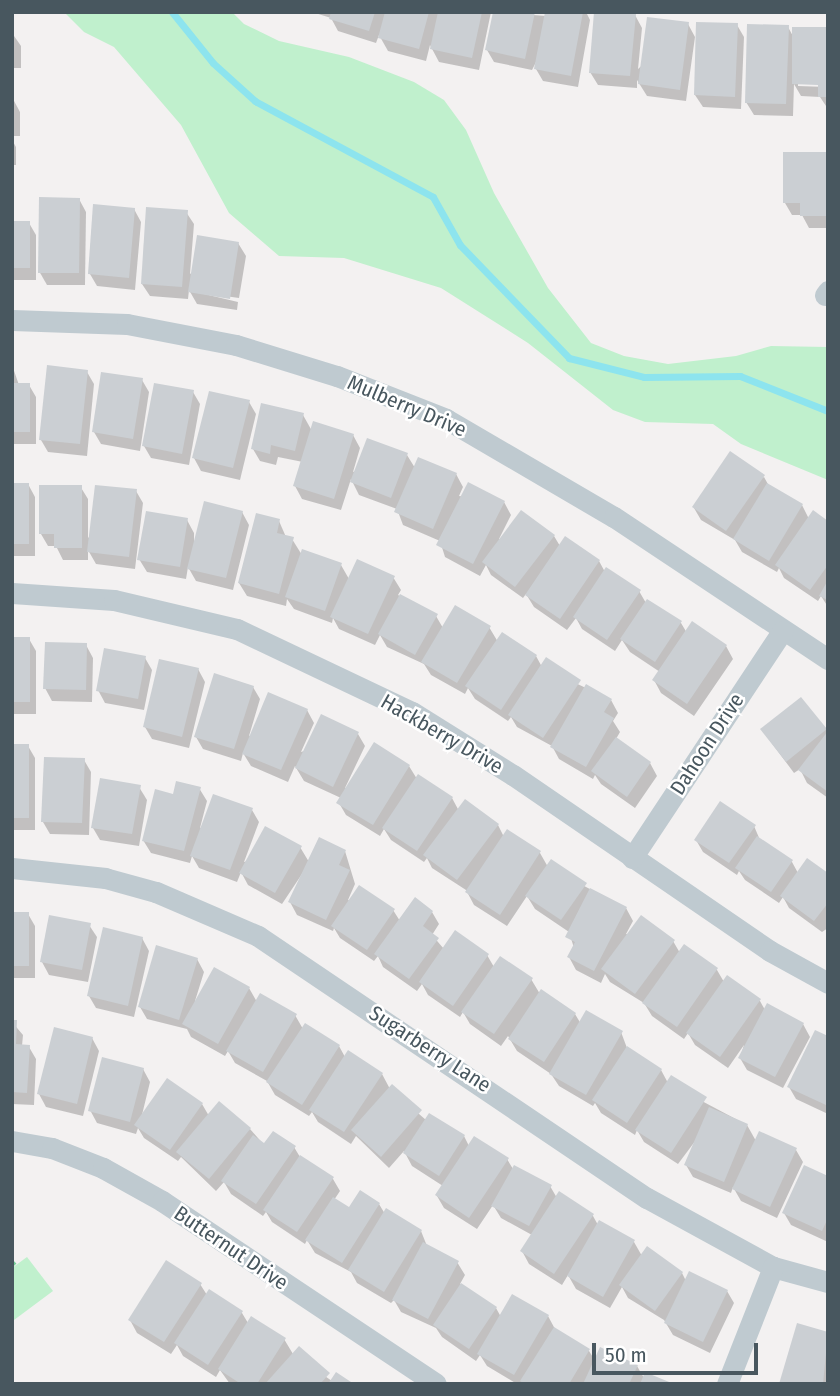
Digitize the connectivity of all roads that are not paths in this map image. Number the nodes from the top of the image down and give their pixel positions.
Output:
1 (12, 320) edge
2 (12, 593) edge
3 (782, 631) junction
4 (828, 659) edge
5 (632, 858) junction
6 (12, 868) edge
7 (828, 983) edge
8 (12, 1140) edge
9 (773, 1267) junction
10 (828, 1282) edge
11 (436, 1384) edge
12 (727, 1384) edge

1 - 3 street, Mulberry Drive
2 - 5 street, Hackberry Drive
3 - 4 street, Mulberry Drive
3 - 5 street, Dahoon Drive
5 - 7 street, Hackberry Drive
6 - 9 street, Sugarberry Lane
8 - 11 street, Butternut Drive
9 - 10 street, Sugarberry Lane
9 - 12 street

